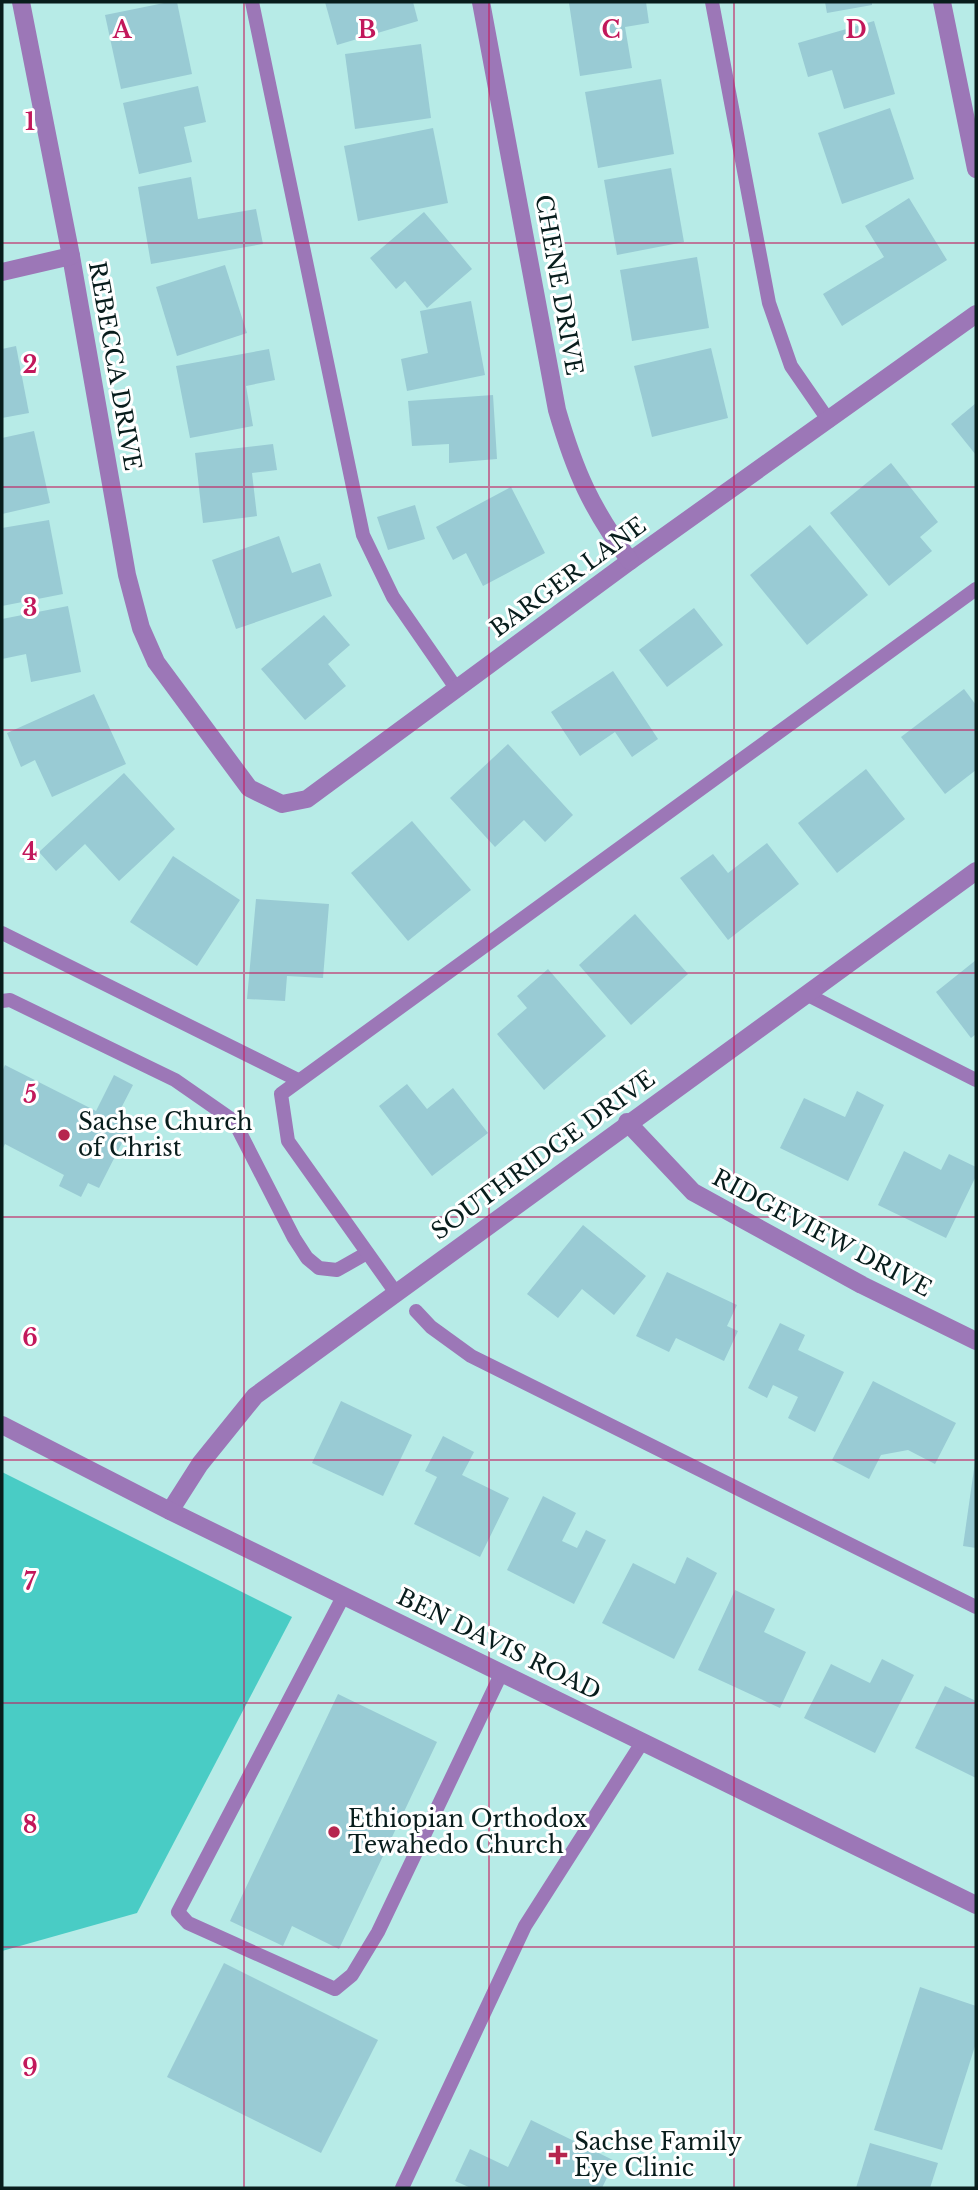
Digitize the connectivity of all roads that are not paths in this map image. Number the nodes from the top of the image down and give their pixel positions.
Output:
1 (21, 2) edge
2 (252, 2) edge
3 (481, 2) edge
4 (712, 2) edge
5 (942, 2) edge
6 (976, 169) edge
7 (71, 256) junction
8 (2, 272) edge
9 (976, 314) edge
10 (829, 421) junction
11 (630, 561) junction
12 (976, 589) edge
13 (456, 688) junction
14 (200, 724) joint
15 (976, 871) edge
16 (2, 933) edge
17 (806, 994) junction
18 (2, 1002) edge
19 (298, 1080) junction
20 (976, 1080) edge
21 (627, 1122) junction
22 (367, 1253) junction
23 (396, 1293) junction
24 (416, 1311) dead end
25 (976, 1341) edge
26 (2, 1425) edge
27 (170, 1511) junction
28 (344, 1595) junction
29 (976, 1607) edge
30 (502, 1672) junction
31 (643, 1741) junction
32 (976, 1905) edge
33 (402, 2188) edge

1 - 7 street, REBECCA DRIVE
2 - 13 lane
3 - 11 street, CHENE DRIVE
4 - 10 lane
5 - 6 street
7 - 8 street
7 - 14 street, REBECCA DRIVE
9 - 10 street, BARGER LANE
10 - 11 street, BARGER LANE
11 - 13 street, BARGER LANE
12 - 19 lane
13 - 14 street, BARGER LANE
15 - 17 street, SOUTHRIDGE DRIVE
16 - 19 lane
17 - 20 lane
17 - 21 street, SOUTHRIDGE DRIVE
18 - 22 lane
19 - 22 lane
21 - 23 street, SOUTHRIDGE DRIVE
21 - 25 street, RIDGEVIEW DRIVE
22 - 23 lane
23 - 27 street, SOUTHRIDGE DRIVE
24 - 29 lane
26 - 27 street, BEN DAVIS ROAD
27 - 28 street, BEN DAVIS ROAD
28 - 30 street, BEN DAVIS ROAD
28 - 30 lane
30 - 31 street, BEN DAVIS ROAD
31 - 32 street, BEN DAVIS ROAD
31 - 33 lane

